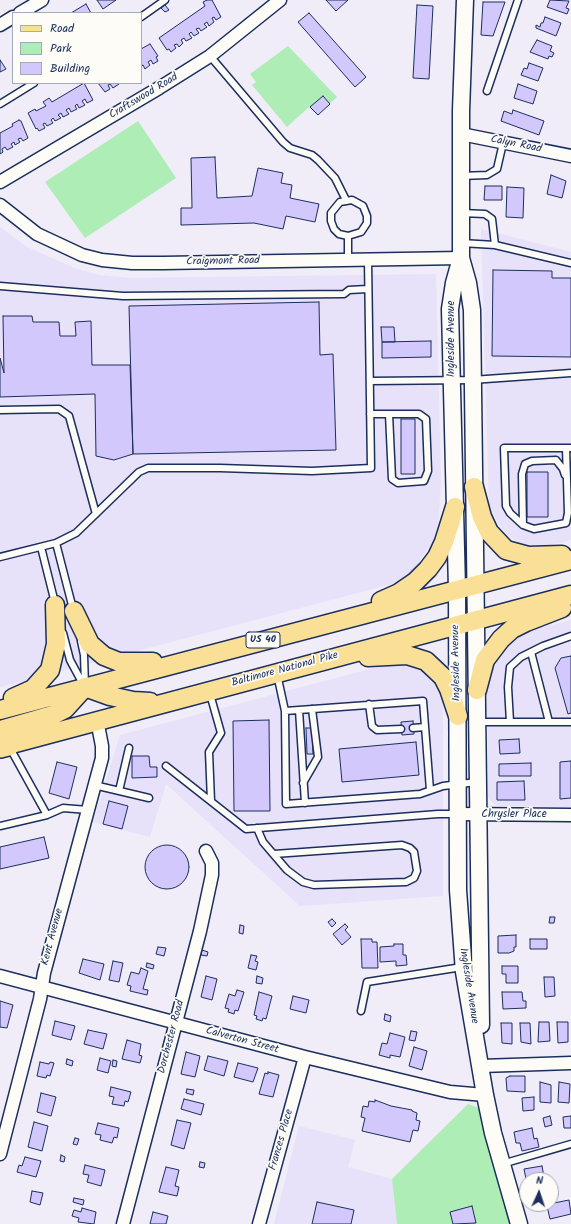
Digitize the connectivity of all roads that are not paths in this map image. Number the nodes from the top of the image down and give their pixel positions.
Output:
1 (42, 0) edge
2 (165, 0) edge
3 (280, 0) edge
4 (465, 0) edge
5 (518, 0) edge
6 (22, 12) edge
7 (142, 16) edge
8 (12, 18) edge
9 (0, 25) edge
10 (210, 56) junction
11 (32, 84) edge
12 (487, 91) dead end
13 (0, 104) edge
14 (461, 134) junction
15 (503, 143) junction
16 (571, 156) edge
17 (461, 176) junction
18 (0, 182) edge
19 (346, 200) junction
20 (0, 205) edge
21 (461, 213) junction
22 (348, 236) junction
23 (495, 245) junction
24 (461, 251) junction
25 (348, 260) junction
26 (368, 260) junction
27 (571, 263) edge
28 (0, 286) edge
29 (367, 289) junction
30 (571, 373) edge
31 (370, 380) junction
32 (451, 380) junction
33 (472, 380) junction
34 (0, 410) edge
35 (370, 414) junction
36 (389, 414) junction
37 (568, 448) edge
38 (474, 487) junction
39 (568, 488) junction
40 (455, 507) junction
41 (96, 514) junction
42 (569, 519) edge
43 (523, 525) junction
44 (56, 543) junction
45 (41, 547) junction
46 (571, 555) edge
47 (0, 557) edge
48 (571, 560) edge
49 (476, 585) junction
50 (456, 589) junction
51 (571, 595) edge
52 (571, 604) edge
53 (55, 605) junction
54 (74, 611) junction
55 (341, 620) junction
56 (475, 620) junction
57 (457, 625) junction
58 (571, 636) edge
59 (531, 652) junction
60 (186, 661) junction
61 (316, 662) junction
62 (276, 673) junction
63 (85, 687) junction
64 (477, 690) junction
65 (209, 691) junction
66 (161, 703) junction
67 (0, 704) edge
68 (369, 704) junction
69 (312, 709) junction
70 (0, 710) edge
71 (299, 710) junction
72 (285, 711) junction
73 (458, 716) junction
74 (97, 720) junction
75 (477, 722) junction
76 (510, 722) junction
77 (549, 722) junction
78 (571, 722) edge
79 (425, 727) junction
80 (413, 728) dead end
81 (401, 729) dead end
82 (2, 742) edge
83 (129, 748) dead end
84 (166, 766) dead end
85 (479, 782) junction
86 (303, 783) junction
87 (458, 784) junction
88 (94, 785) junction
89 (430, 790) junction
90 (120, 791) junction
91 (149, 798) dead end
92 (211, 801) junction
93 (305, 803) junction
94 (88, 810) junction
95 (458, 814) junction
96 (479, 814) junction
97 (46, 815) junction
98 (571, 815) edge
99 (0, 826) edge
100 (257, 828) junction
101 (206, 851) dead end
102 (274, 854) junction
103 (464, 967) junction
104 (0, 976) edge
105 (42, 986) junction
106 (361, 1011) dead end
107 (175, 1023) junction
108 (305, 1057) junction
109 (571, 1064) edge
110 (482, 1066) junction
111 (485, 1095) junction
112 (571, 1144) edge
113 (0, 1154) edge
114 (502, 1164) junction
115 (123, 1224) edge
116 (259, 1224) edge
117 (519, 1224) edge

1 - 6 street
2 - 7 lane
3 - 10 street, Craftswood Road
4 - 14 main road, Ingleside Avenue
5 - 12 lane
8 - 9 street
10 - 18 street, Craftswood Road
10 - 19 lane
11 - 13 lane
14 - 15 street, Calyn Road
14 - 17 main road, Ingleside Avenue
15 - 16 street, Calyn Road
15 - 17 lane
17 - 21 main road, Ingleside Avenue
19 - 22 lane
19 - 22 lane
20 - 25 street, Craigmont Road
21 - 23 lane
21 - 24 main road, Ingleside Avenue
22 - 25 lane
23 - 24 lane
23 - 27 lane
24 - 26 street, Craigmont Road
24 - 32 main road, Ingleside Avenue
24 - 33 main road, Ingleside Avenue
25 - 26 street, Craigmont Road
26 - 29 lane
28 - 29 lane
29 - 31 lane
30 - 33 lane
31 - 32 lane
31 - 35 lane
32 - 33 lane
32 - 40 main road, Ingleside Avenue
33 - 38 main road, Ingleside Avenue
34 - 41 lane
35 - 36 lane
35 - 41 lane
36 - 36 lane
37 - 39 lane
37 - 43 lane
38 - 46 main road
38 - 49 main road, Ingleside Avenue
39 - 42 lane
39 - 43 lane
40 - 50 main road, Ingleside Avenue
40 - 55 main road
41 - 44 lane
42 - 43 lane
44 - 45 lane
44 - 54 lane
45 - 47 lane
45 - 53 lane
48 - 49 main road, US 40
49 - 50 main road, US 40
49 - 56 main road, Ingleside Avenue
50 - 55 main road, US 40
50 - 57 main road, Ingleside Avenue
51 - 56 main road, Baltimore National Pike
52 - 64 main road
53 - 63 lane
53 - 67 main road
54 - 60 main road
54 - 63 lane
55 - 60 main road, US 40
56 - 57 main road, Baltimore National Pike
56 - 64 main road, Ingleside Avenue
57 - 61 main road, Baltimore National Pike
57 - 73 main road, Ingleside Avenue
58 - 59 lane
59 - 76 lane
59 - 77 lane
60 - 63 main road, US 40
61 - 62 main road, Baltimore National Pike
61 - 73 main road
62 - 65 main road, Baltimore National Pike
62 - 72 lane
63 - 66 main road
63 - 70 main road, US 40
63 - 82 main road
64 - 75 main road, Ingleside Avenue
65 - 66 main road, Baltimore National Pike
65 - 92 lane
66 - 74 main road, Baltimore National Pike
68 - 69 lane
68 - 79 lane
68 - 81 lane
69 - 71 lane
69 - 86 lane
71 - 72 lane
71 - 86 lane
72 - 93 lane
73 - 87 main road, Ingleside Avenue
74 - 82 main road, Baltimore National Pike
74 - 88 street, Kent Avenue
75 - 76 lane
75 - 85 main road, Ingleside Avenue
76 - 77 lane
77 - 78 lane
79 - 80 lane
79 - 89 lane
82 - 97 lane
83 - 90 lane
84 - 92 lane
85 - 87 lane
85 - 96 main road, Ingleside Avenue
86 - 93 lane
87 - 89 lane
87 - 95 main road, Ingleside Avenue
88 - 90 lane
88 - 94 street, Kent Avenue
89 - 93 lane
90 - 91 lane
92 - 100 lane
94 - 97 lane
94 - 105 street, Kent Avenue
95 - 96 street, Chrysler Place
95 - 100 lane
95 - 103 main road, Ingleside Avenue
96 - 98 street, Chrysler Place
96 - 110 main road, Ingleside Avenue
97 - 99 lane
100 - 102 lane
101 - 107 street, Dorchester Road
102 - 102 lane
103 - 106 lane
103 - 110 main road, Ingleside Avenue
104 - 105 street, Calverton Street
105 - 107 street, Calverton Street
105 - 113 street, Kent Avenue
107 - 108 street, Calverton Street
107 - 115 street, Dorchester Road
108 - 111 street, Calverton Street
108 - 116 street, Frances Place
109 - 110 street
110 - 111 main road, Ingleside Avenue
111 - 114 main road, Ingleside Avenue
112 - 114 lane
114 - 117 main road, Ingleside Avenue

